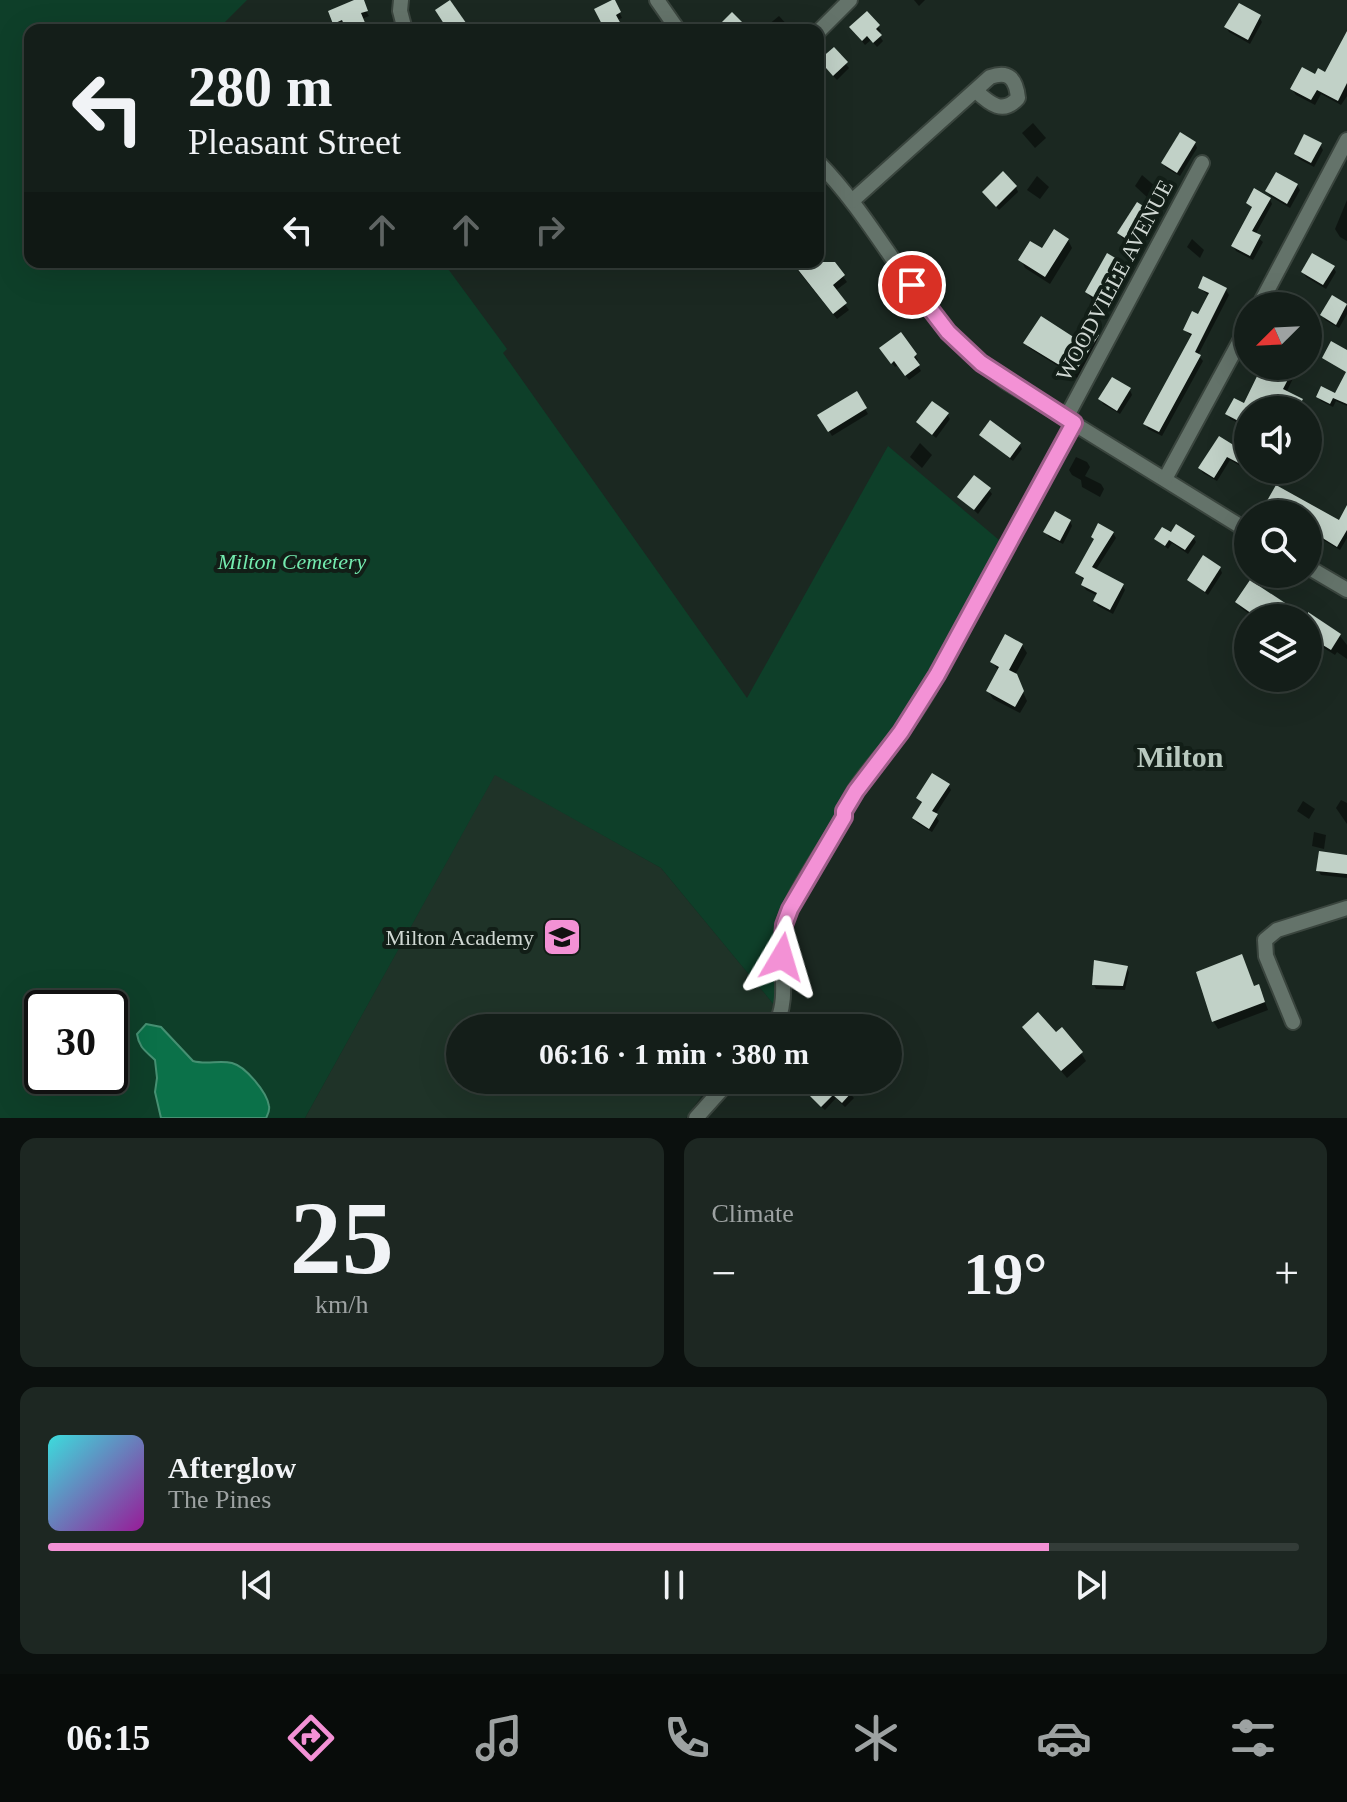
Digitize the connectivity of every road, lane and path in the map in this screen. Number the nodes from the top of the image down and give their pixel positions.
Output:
1 (401, 0) edge
2 (657, 0) edge
3 (850, 0) edge
4 (403, 24) edge
5 (674, 24) edge
6 (824, 26) edge
7 (976, 91) dead end
8 (1346, 142) edge
9 (1202, 163) dead end
10 (824, 169) edge
11 (852, 201) junction
12 (1266, 292) edge
13 (1234, 352) edge
14 (1070, 420) junction
15 (1165, 479) junction
16 (1234, 522) edge
17 (1322, 574) edge
18 (1345, 585) edge
19 (1347, 908) edge
20 (779, 1014) edge
21 (1293, 1022) dead end
22 (717, 1094) edge
23 (696, 1118) edge

1 - 4 street
2 - 5 street
3 - 6 street
7 - 11 street
8 - 12 street
9 - 14 street, WOODVILLE AVENUE
10 - 11 street
11 - 14 street
13 - 15 street
14 - 15 street
14 - 20 street, WOODVILLE AVENUE
15 - 16 street
17 - 18 street
19 - 21 street
22 - 23 street

